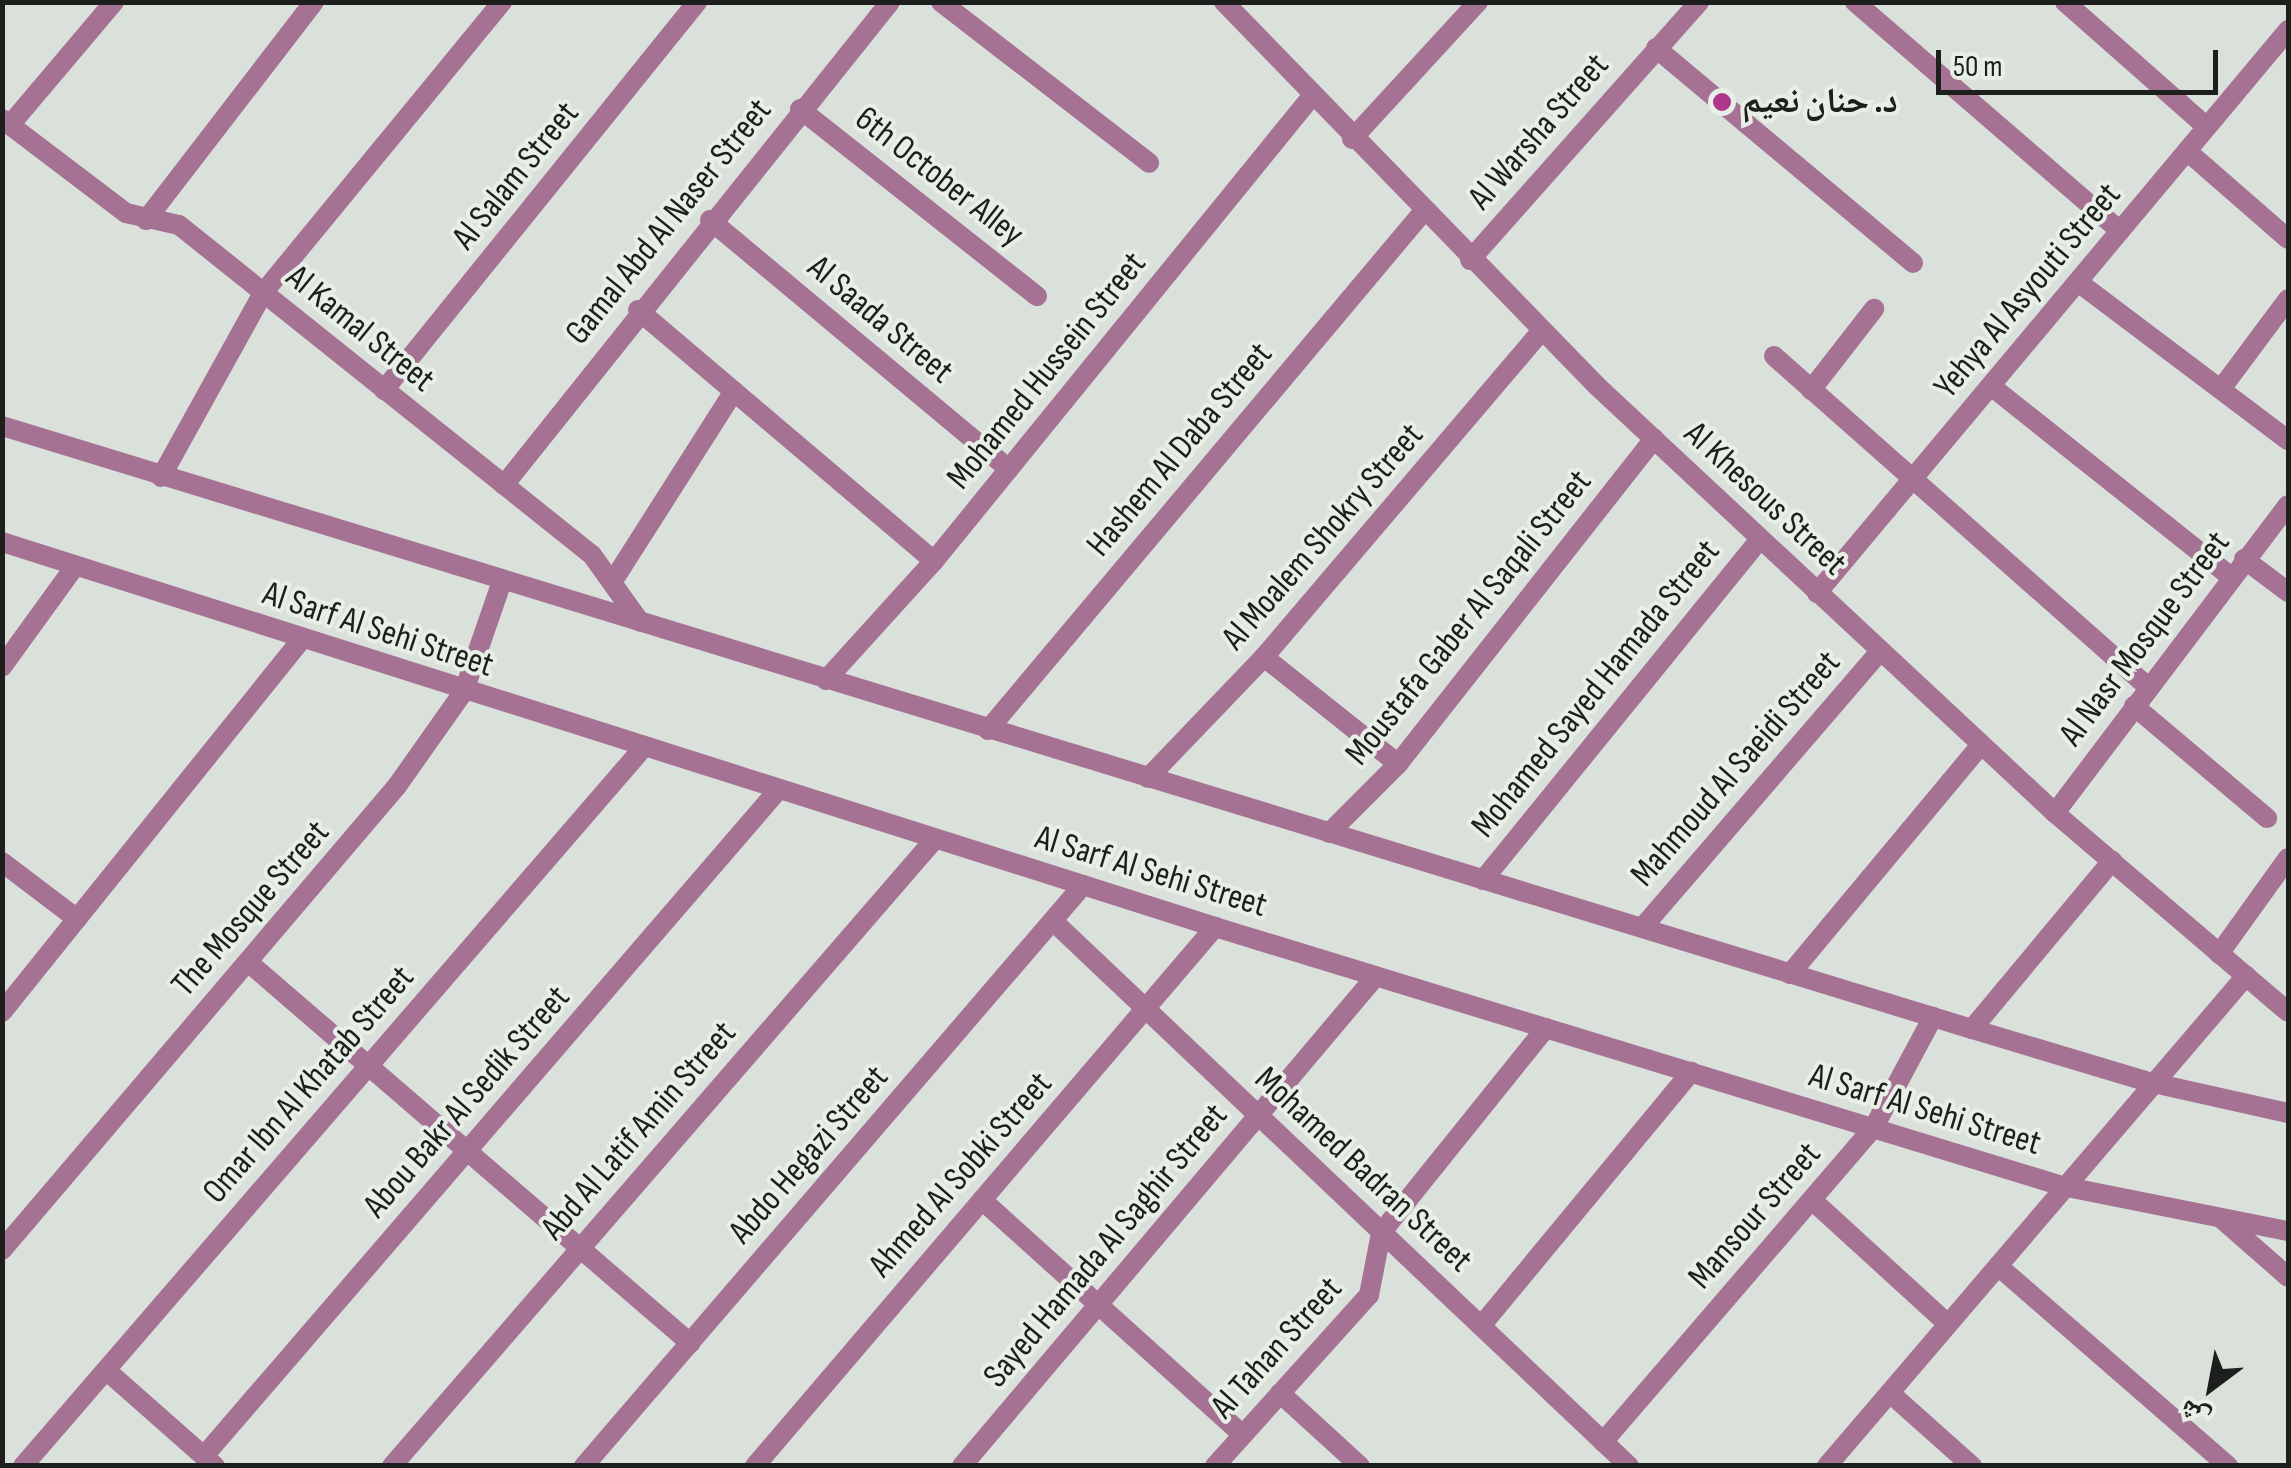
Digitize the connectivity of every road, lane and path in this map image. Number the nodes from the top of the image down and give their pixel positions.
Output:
1 (114, 2) edge
2 (314, 2) edge
3 (502, 2) edge
4 (698, 2) edge
5 (890, 2) edge
6 (941, 2) edge
7 (1478, 2) edge
8 (1699, 2) edge
9 (1855, 2) edge
10 (2065, 2) edge
11 (1232, 6) edge
12 (2288, 30) edge
13 (1656, 48) junction
14 (1312, 96) junction
15 (800, 109) junction
16 (6, 122) edge
17 (2207, 128) junction
18 (1352, 138) junction
19 (2188, 151) junction
20 (1149, 163) dead end
21 (1423, 212) junction
22 (146, 220) junction
23 (710, 220) junction
24 (2120, 231) junction
25 (2288, 239) edge
26 (1470, 260) junction
27 (1913, 263) dead end
28 (2078, 282) junction
29 (263, 293) junction
30 (1037, 296) dead end
31 (2288, 299) edge
32 (1874, 309) dead end
33 (638, 310) junction
34 (1541, 332) junction
35 (1774, 356) dead end
36 (1991, 386) junction
37 (2221, 389) junction
38 (384, 390) junction
39 (1811, 390) junction
40 (734, 391) junction
41 (2, 426) edge
42 (1654, 439) junction
43 (2288, 440) edge
44 (1009, 469) junction
45 (161, 477) junction
46 (1913, 479) junction
47 (504, 486) junction
48 (2288, 505) edge
49 (1760, 539) junction
50 (2, 542) edge
51 (2244, 559) junction
52 (934, 561) junction
53 (74, 566) junction
54 (2231, 577) junction
55 (613, 580) junction
56 (502, 581) junction
57 (2288, 592) edge
58 (1817, 593) junction
59 (642, 624) junction
60 (301, 640) junction
61 (1880, 651) junction
62 (1264, 657) junction
63 (2, 668) edge
64 (826, 680) junction
65 (2148, 687) junction
66 (464, 691) junction
67 (2134, 706) junction
68 (988, 730) junction
69 (1981, 744) junction
70 (643, 748) junction
71 (1398, 764) junction
72 (1148, 778) junction
73 (778, 790) junction
74 (2056, 812) junction
75 (2267, 818) dead end
76 (1330, 834) junction
77 (935, 839) junction
78 (2288, 858) edge
79 (2112, 861) junction
80 (2, 862) edge
81 (1482, 880) junction
82 (1083, 885) junction
83 (77, 919) junction
84 (1053, 921) junction
85 (1215, 927) junction
86 (1642, 928) junction
87 (2219, 954) junction
88 (248, 962) junction
89 (1790, 974) junction
90 (1376, 976) junction
91 (2246, 976) junction
92 (1146, 1008) junction
93 (2, 1012) edge
94 (2288, 1012) edge
95 (1933, 1017) junction
96 (1546, 1028) junction
97 (1972, 1029) junction
98 (368, 1066) junction
99 (1691, 1072) junction
100 (2150, 1082) junction
101 (2288, 1113) edge
102 (1258, 1116) junction
103 (1874, 1128) junction
104 (467, 1151) junction
105 (2062, 1186) junction
106 (982, 1200) junction
107 (1812, 1200) junction
108 (2223, 1220) junction
109 (2288, 1230) edge
110 (1380, 1232) junction
111 (580, 1248) junction
112 (2, 1250) edge
113 (1998, 1266) junction
114 (2288, 1277) edge
115 (1098, 1305) junction
116 (1948, 1324) junction
117 (1481, 1326) junction
118 (690, 1343) junction
119 (106, 1370) junction
120 (1280, 1393) junction
121 (1890, 1393) junction
122 (1243, 1435) junction
123 (1604, 1442) junction
124 (209, 1461) edge
125 (23, 1466) edge
126 (392, 1466) edge
127 (584, 1466) edge
128 (755, 1466) edge
129 (962, 1466) edge
130 (1215, 1466) edge
131 (1360, 1466) edge
132 (1629, 1466) edge
133 (1827, 1466) edge
134 (1972, 1466) edge
135 (2228, 1466) edge

1 - 16 street
2 - 22 street
3 - 29 street
4 - 38 street, Al Salam Street
5 - 15 street, Gamal Abd Al Naser Street
6 - 20 street
7 - 18 street
8 - 13 street, Al Warsha Street
9 - 24 street
10 - 17 street
11 - 14 street, Al Khesous Street
12 - 17 street, Yehya Al Asyouti Street
13 - 26 street, Al Warsha Street
13 - 27 street
14 - 18 street, Al Khesous Street
14 - 44 street, Mohamed Hussein Street
15 - 23 street, Gamal Abd Al Naser Street
15 - 30 street, 6th October Alley
16 - 22 street, Al Kamal Street
17 - 19 street, Yehya Al Asyouti Street
18 - 21 street, Al Khesous Street
19 - 24 street, Yehya Al Asyouti Street
19 - 25 street
21 - 26 street, Al Khesous Street
21 - 68 street, Hashem Al Daba Street
22 - 29 street, Al Kamal Street
23 - 33 street, Gamal Abd Al Naser Street
23 - 44 street, Al Saada Street
24 - 28 street, Yehya Al Asyouti Street
26 - 34 street, Al Khesous Street
28 - 36 street, Yehya Al Asyouti Street
28 - 37 street
29 - 38 street, Al Kamal Street
29 - 45 street
31 - 37 street
32 - 39 street
33 - 40 street
33 - 47 street, Gamal Abd Al Naser Street
34 - 42 street, Al Khesous Street
34 - 62 street, Al Moalem Shokry Street
35 - 39 street
36 - 46 street, Yehya Al Asyouti Street
36 - 54 street
37 - 43 street
38 - 47 street, Al Kamal Street
39 - 46 street
40 - 52 street
40 - 55 street
41 - 45 street
42 - 49 street, Al Khesous Street
42 - 71 street, Moustafa Gaber Al Saqali Street
44 - 52 street, Mohamed Hussein Street
45 - 56 street
46 - 58 street, Yehya Al Asyouti Street
46 - 65 street
47 - 55 street, Al Kamal Street
48 - 51 street, Al Nasr Mosque Street
49 - 58 street, Al Khesous Street
49 - 81 street, Mohamed Sayed Hamada Street
50 - 53 street, Al Sarf Al Sehi Street
51 - 54 street, Al Nasr Mosque Street
51 - 57 street
52 - 64 street, Mohamed Hussein Street
53 - 60 street, Al Sarf Al Sehi Street
53 - 63 street
54 - 65 street, Al Nasr Mosque Street
55 - 59 street, Al Kamal Street
56 - 59 street
56 - 66 street, The Mosque Street
58 - 61 street, Al Khesous Street
59 - 64 street
60 - 66 street, Al Sarf Al Sehi Street
60 - 83 street
61 - 69 street, Al Khesous Street
61 - 86 street, Mahmoud Al Saeidi Street
62 - 71 street
62 - 72 street, Al Moalem Shokry Street
64 - 68 street
65 - 67 street, Al Nasr Mosque Street
66 - 70 street, Al Sarf Al Sehi Street
66 - 88 street, The Mosque Street
67 - 74 street, Al Nasr Mosque Street
67 - 75 street
68 - 72 street
69 - 74 street, Al Khesous Street
69 - 89 street
70 - 73 street, Al Sarf Al Sehi Street
70 - 98 street, Omar Ibn Al Khatab Street
71 - 76 street, Moustafa Gaber Al Saqali Street
72 - 76 street
73 - 77 street, Al Sarf Al Sehi Street
73 - 104 street, Abou Bakr Al Sedik Street
74 - 79 street, Al Khesous Street
76 - 81 street
77 - 82 street, Al Sarf Al Sehi Street
77 - 111 street, Abd Al Latif Amin Street
78 - 87 street
79 - 87 street, Al Khesous Street
79 - 97 street
80 - 83 street
81 - 86 street
82 - 84 street, Abdo Hegazi Street
82 - 85 street, Al Sarf Al Sehi Street
83 - 93 street
84 - 92 street, Mohamed Badran Street
84 - 118 street, Abdo Hegazi Street
85 - 90 street, Al Sarf Al Sehi Street
85 - 92 street, Ahmed Al Sobki Street
86 - 89 street
87 - 91 street, Al Khesous Street
88 - 98 street
88 - 112 street, The Mosque Street
89 - 95 street
90 - 96 street, Al Sarf Al Sehi Street
90 - 102 street, Sayed Hamada Al Saghir Street
91 - 94 street, Al Khesous Street
91 - 100 street
92 - 102 street, Mohamed Badran Street
92 - 106 street, Ahmed Al Sobki Street
95 - 97 street
95 - 103 street, Mansour Street
96 - 99 street, Al Sarf Al Sehi Street
96 - 110 street, Al Tahan Street
97 - 100 street
98 - 104 street
98 - 119 street, Omar Ibn Al Khatab Street
99 - 103 street, Al Sarf Al Sehi Street
99 - 117 street
100 - 101 street
100 - 105 street
102 - 110 street, Mohamed Badran Street
102 - 115 street, Sayed Hamada Al Saghir Street
103 - 105 street, Al Sarf Al Sehi Street
103 - 107 street, Mansour Street
104 - 111 street
104 - 124 street, Abou Bakr Al Sedik Street
105 - 108 street, Al Sarf Al Sehi Street
105 - 113 street
106 - 115 street
106 - 128 street, Ahmed Al Sobki Street
107 - 116 street
107 - 123 street, Mansour Street
108 - 109 street, Al Sarf Al Sehi Street
108 - 114 street
110 - 117 street, Mohamed Badran Street
110 - 120 street, Al Tahan Street
111 - 118 street
111 - 126 street, Abd Al Latif Amin Street
113 - 116 street
113 - 135 street
115 - 122 street
115 - 129 street, Sayed Hamada Al Saghir Street
116 - 121 street
117 - 123 street, Mohamed Badran Street
118 - 127 street, Abdo Hegazi Street
119 - 124 street
119 - 125 street, Omar Ibn Al Khatab Street
120 - 122 street, Al Tahan Street
120 - 131 street
121 - 133 street
121 - 134 street
122 - 130 street, Al Tahan Street
123 - 132 street, Mohamed Badran Street

